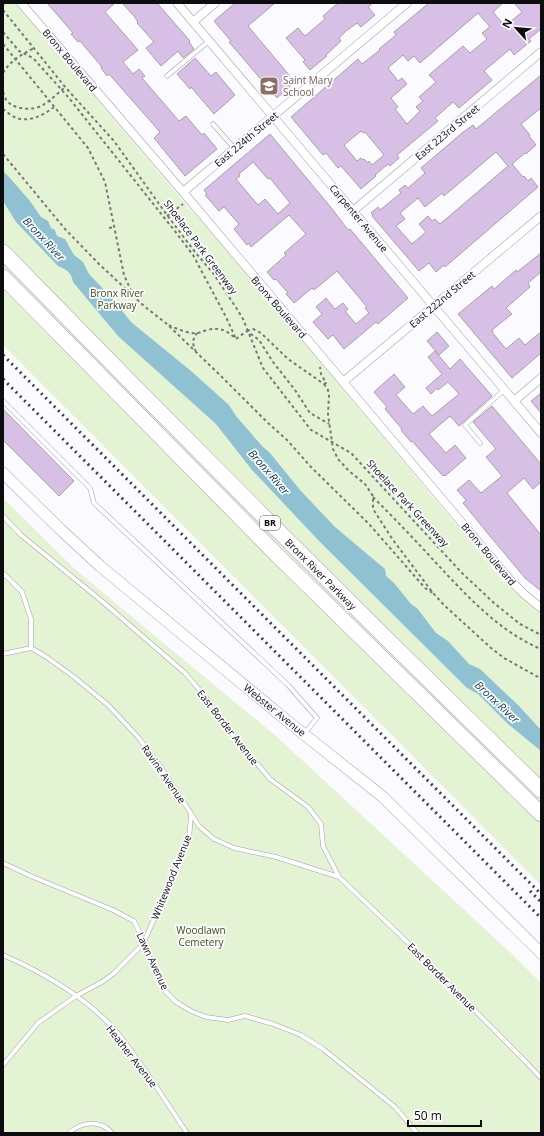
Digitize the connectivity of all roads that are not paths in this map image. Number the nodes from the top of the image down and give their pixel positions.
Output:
1 (21, 3) edge
2 (177, 3) edge
3 (215, 3) edge
4 (407, 3) edge
5 (193, 22) junction
6 (209, 41) junction
7 (541, 52) edge
8 (167, 76) dead end
9 (272, 116) junction
10 (213, 124) dead end
11 (235, 148) junction
12 (183, 192) junction
13 (353, 211) junction
14 (541, 216) edge
15 (3, 252) edge
16 (3, 276) edge
17 (433, 306) junction
18 (541, 378) edge
19 (343, 382) junction
20 (504, 390) junction
21 (3, 401) edge
22 (514, 401) junction
23 (541, 433) edge
24 (480, 443) dead end
25 (3, 473) edge
26 (3, 516) edge
27 (3, 574) edge
28 (541, 608) edge
29 (31, 648) junction
30 (3, 654) edge
31 (304, 734) junction
32 (541, 790) edge
33 (192, 814) junction
34 (541, 814) edge
35 (3, 863) edge
36 (339, 877) junction
37 (143, 944) junction
38 (541, 953) edge
39 (3, 956) edge
40 (76, 996) junction
41 (3, 1065) edge
42 (541, 1078) edge
43 (69, 1133) edge
44 (112, 1133) edge
45 (187, 1133) edge
46 (417, 1133) edge

1 - 12 street, Bronx Boulevard
2 - 5 street, Carpenter Avenue
3 - 5 street
4 - 9 street, East 224th Street
5 - 6 street, Carpenter Avenue
6 - 8 lane
6 - 9 street, Carpenter Avenue
7 - 13 street, East 223rd Street
9 - 11 street, East 224th Street
9 - 13 street, Carpenter Avenue
10 - 11 lane
11 - 12 street, East 224th Street
12 - 19 street, Bronx Boulevard
13 - 17 street, Carpenter Avenue
14 - 17 street, East 222nd Street
15 - 32 highway, Bronx River Parkway / BR
16 - 34 highway, Bronx River Parkway / BR
17 - 19 street, East 222nd Street
17 - 20 street, Carpenter Avenue
18 - 22 street
19 - 28 street, Bronx Boulevard
20 - 22 street, Carpenter Avenue
20 - 24 lane
21 - 31 lane
22 - 23 street, Carpenter Avenue
25 - 31 main road, Webster Avenue
26 - 36 lane, East Border Avenue
27 - 29 lane
29 - 30 lane
29 - 33 lane, Ravine Avenue
31 - 38 main road, Webster Avenue
33 - 36 lane, Ravine Avenue
33 - 37 lane, Whitewood Avenue
35 - 37 lane, Lawn Avenue
36 - 42 lane, East Border Avenue
37 - 40 lane, Whitewood Avenue
37 - 46 lane, Lawn Avenue
39 - 40 lane, Heather Avenue
40 - 41 lane, Whitewood Avenue
40 - 45 lane, Heather Avenue
43 - 44 lane

